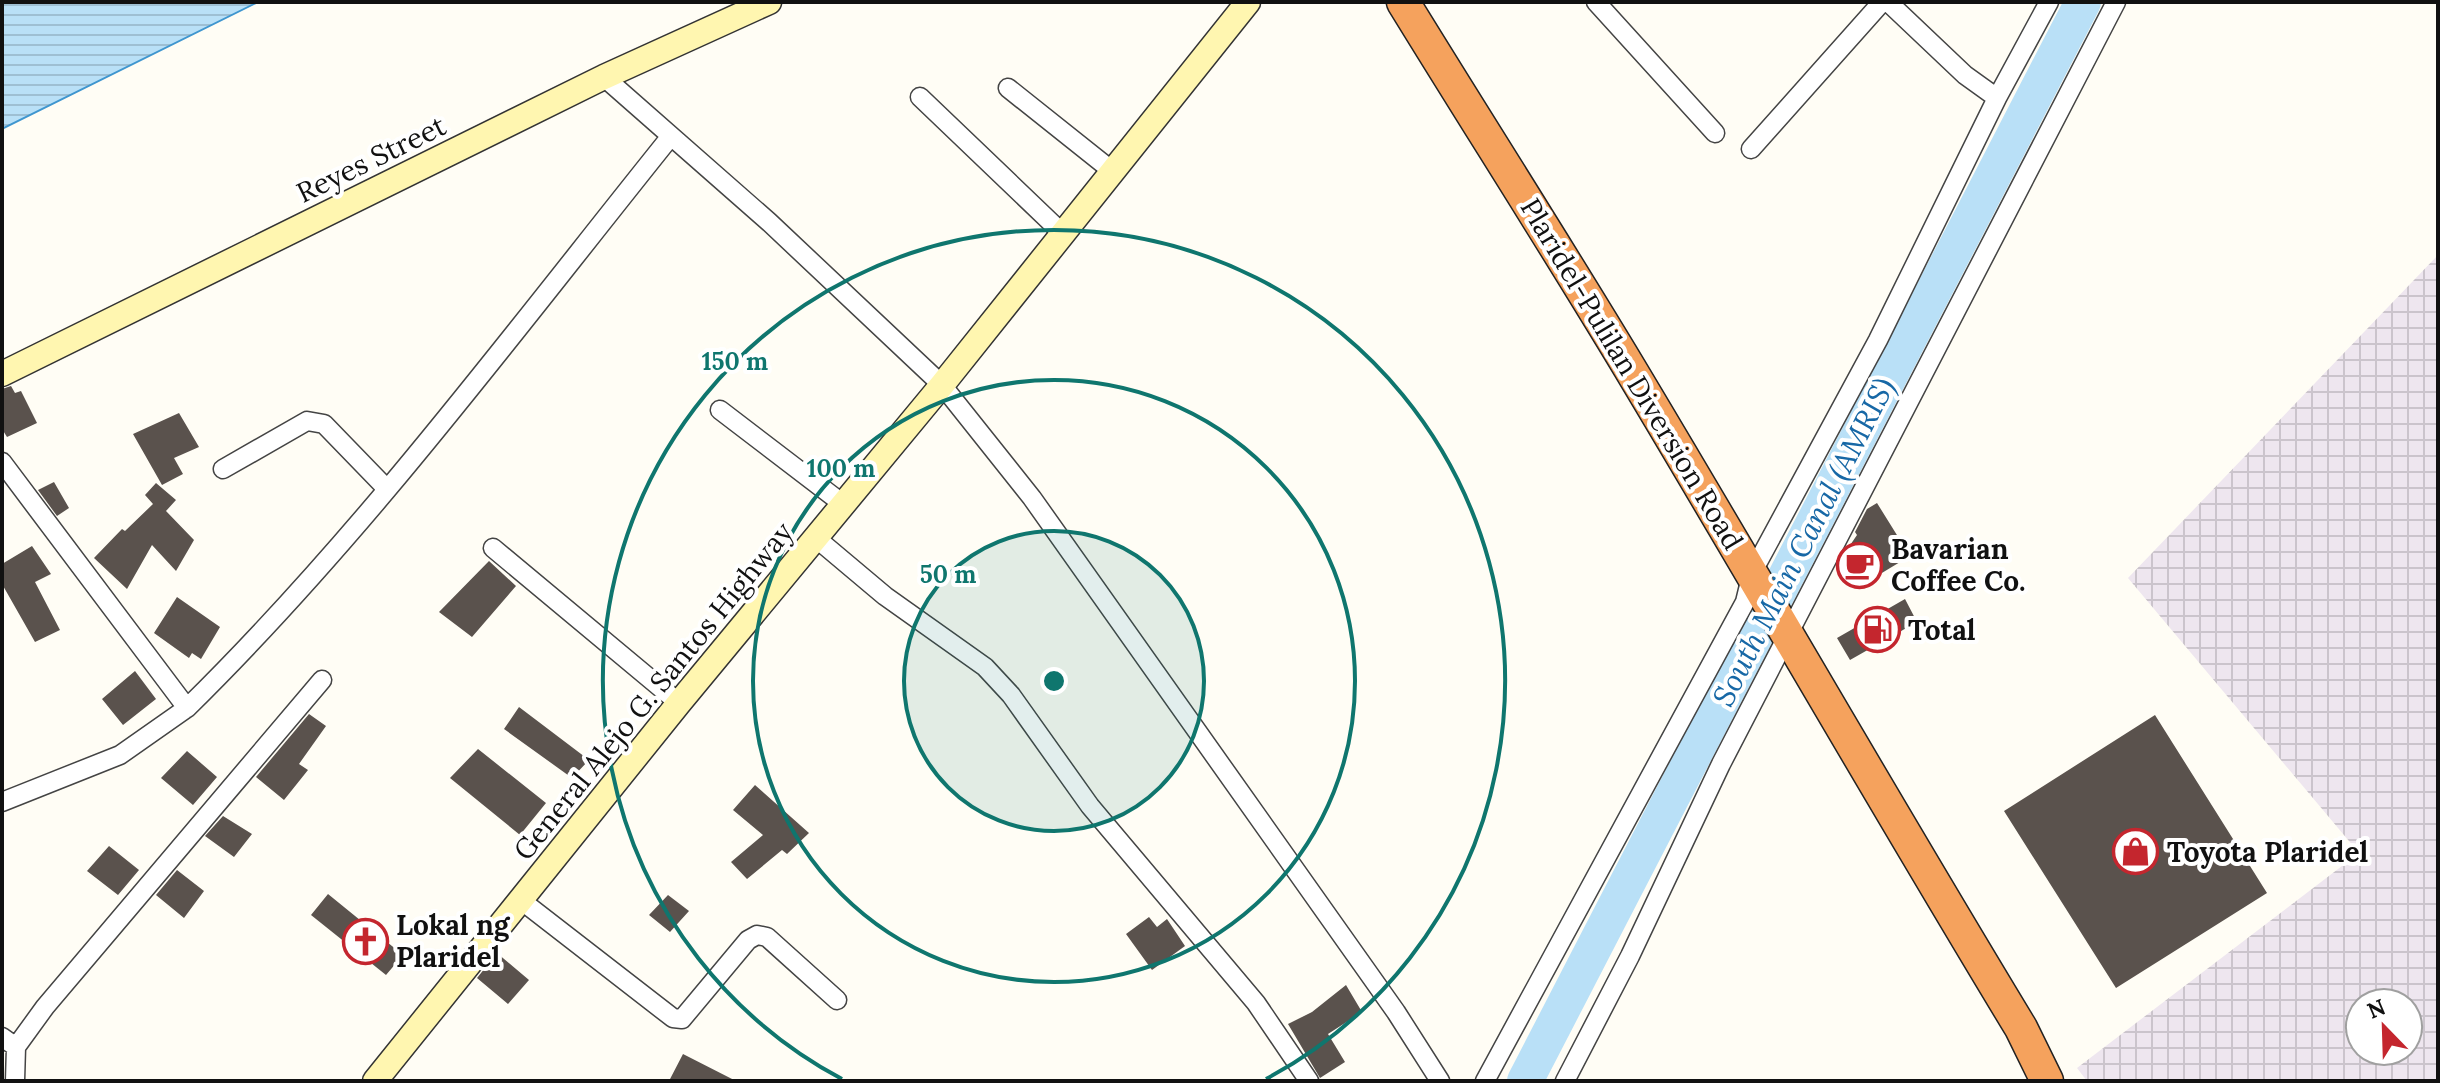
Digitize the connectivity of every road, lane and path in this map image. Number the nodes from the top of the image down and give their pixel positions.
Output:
1 (769, 2) edge
2 (1248, 2) edge
3 (1403, 2) edge
4 (1596, 2) edge
5 (1885, 2) edge
6 (2049, 2) edge
7 (2116, 2) edge
8 (604, 77) junction
9 (1008, 88) dead end
10 (920, 97) dead end
11 (1997, 98) junction
12 (1715, 133) dead end
13 (671, 136) junction
14 (1751, 149) dead end
15 (1111, 170) junction
16 (1061, 232) junction
17 (2, 374) edge
18 (942, 385) junction
19 (720, 410) dead end
20 (2, 462) edge
21 (223, 469) dead end
22 (386, 488) junction
23 (843, 504) junction
24 (816, 538) junction
25 (493, 548) dead end
26 (1755, 578) junction
27 (1785, 630) junction
28 (322, 680) dead end
29 (679, 703) junction
30 (187, 708) junction
31 (2, 802) edge
32 (522, 901) junction
33 (837, 1000) dead end
34 (9, 1042) edge
35 (15, 1081) edge
36 (375, 1081) edge
37 (1309, 1081) edge
38 (1440, 1081) edge
39 (1485, 1081) edge
40 (1565, 1081) edge
41 (2047, 1081) edge

1 - 8 main road, Reyes Street
2 - 15 main road, General Alejo G. Santos Highway
3 - 26 highway, Plaridel-Pulilan Diversion Road
4 - 12 street
5 - 11 street
5 - 14 street
6 - 11 street
7 - 27 street
8 - 13 street
8 - 17 main road, Reyes Street
9 - 15 street
10 - 16 street
11 - 26 street
13 - 18 street
13 - 22 street
15 - 16 main road, General Alejo G. Santos Highway
16 - 18 main road, General Alejo G. Santos Highway
18 - 23 main road, General Alejo G. Santos Highway
18 - 38 street
19 - 23 street
20 - 30 street
21 - 22 street
22 - 30 street
23 - 24 main road, General Alejo G. Santos Highway
24 - 29 main road, General Alejo G. Santos Highway
24 - 37 street
25 - 29 street
26 - 27 highway, Plaridel-Pulilan Diversion Road
26 - 39 street
27 - 40 street
27 - 41 highway, Plaridel-Pulilan Diversion Road
28 - 34 street
29 - 32 main road, General Alejo G. Santos Highway
30 - 31 street
32 - 33 street
32 - 36 main road, General Alejo G. Santos Highway
34 - 35 street

